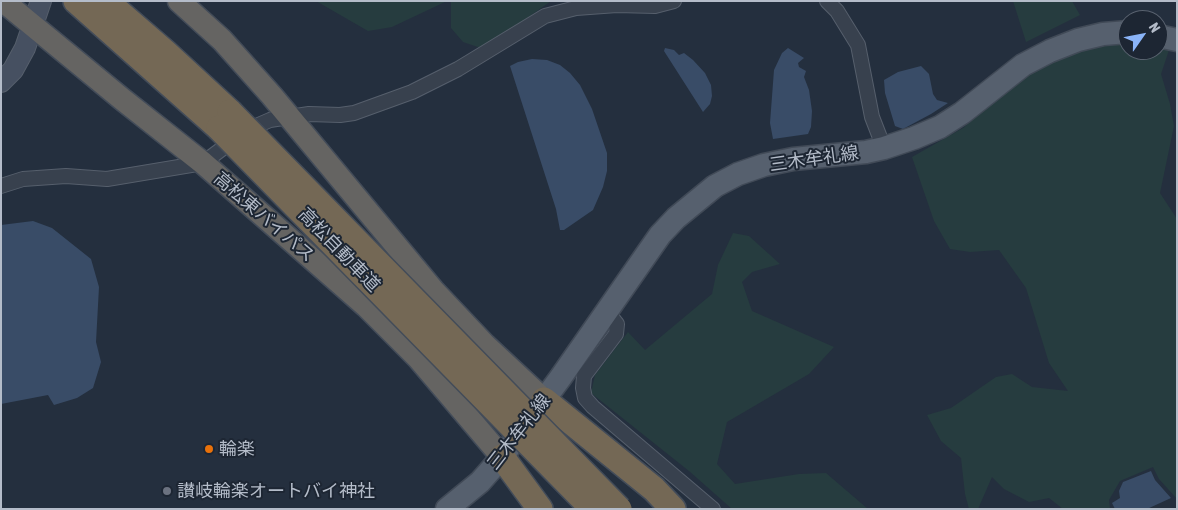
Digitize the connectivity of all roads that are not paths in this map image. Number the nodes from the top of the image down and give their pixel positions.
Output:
1 (3, 1) edge
2 (41, 1) edge
3 (179, 1) edge
4 (674, 1) edge
5 (827, 1) edge
6 (89, 3) edge
7 (33, 26) junction
8 (1118, 33) edge
9 (1, 82) edge
10 (289, 118) junction
11 (225, 120) junction
12 (884, 148) junction
13 (202, 163) junction
14 (1, 186) edge
15 (606, 310) junction
16 (544, 400) junction
17 (502, 457) junction
18 (447, 509) edge
19 (540, 509) edge
20 (593, 509) edge
21 (619, 509) edge
22 (673, 509) edge
23 (713, 509) edge

1 - 7 highway, 高松東バイパス
2 - 7 main road
3 - 10 highway
4 - 10 street
5 - 12 street
6 - 11 highway, 高松自動車道
7 - 9 main road
7 - 13 highway, 高松東バイパス
8 - 12 main road, 三木牟礼線
10 - 13 street
10 - 16 highway
11 - 20 highway, 高松自動車道, bridge
11 - 21 highway, 高松自動車道, bridge
12 - 15 main road, 三木牟礼線
13 - 14 street
13 - 17 highway, 高松東バイパス
15 - 16 main road, 三木牟礼線
15 - 23 street
16 - 17 main road, 三木牟礼線
16 - 22 highway
17 - 18 main road, 三木牟礼線
17 - 19 highway

